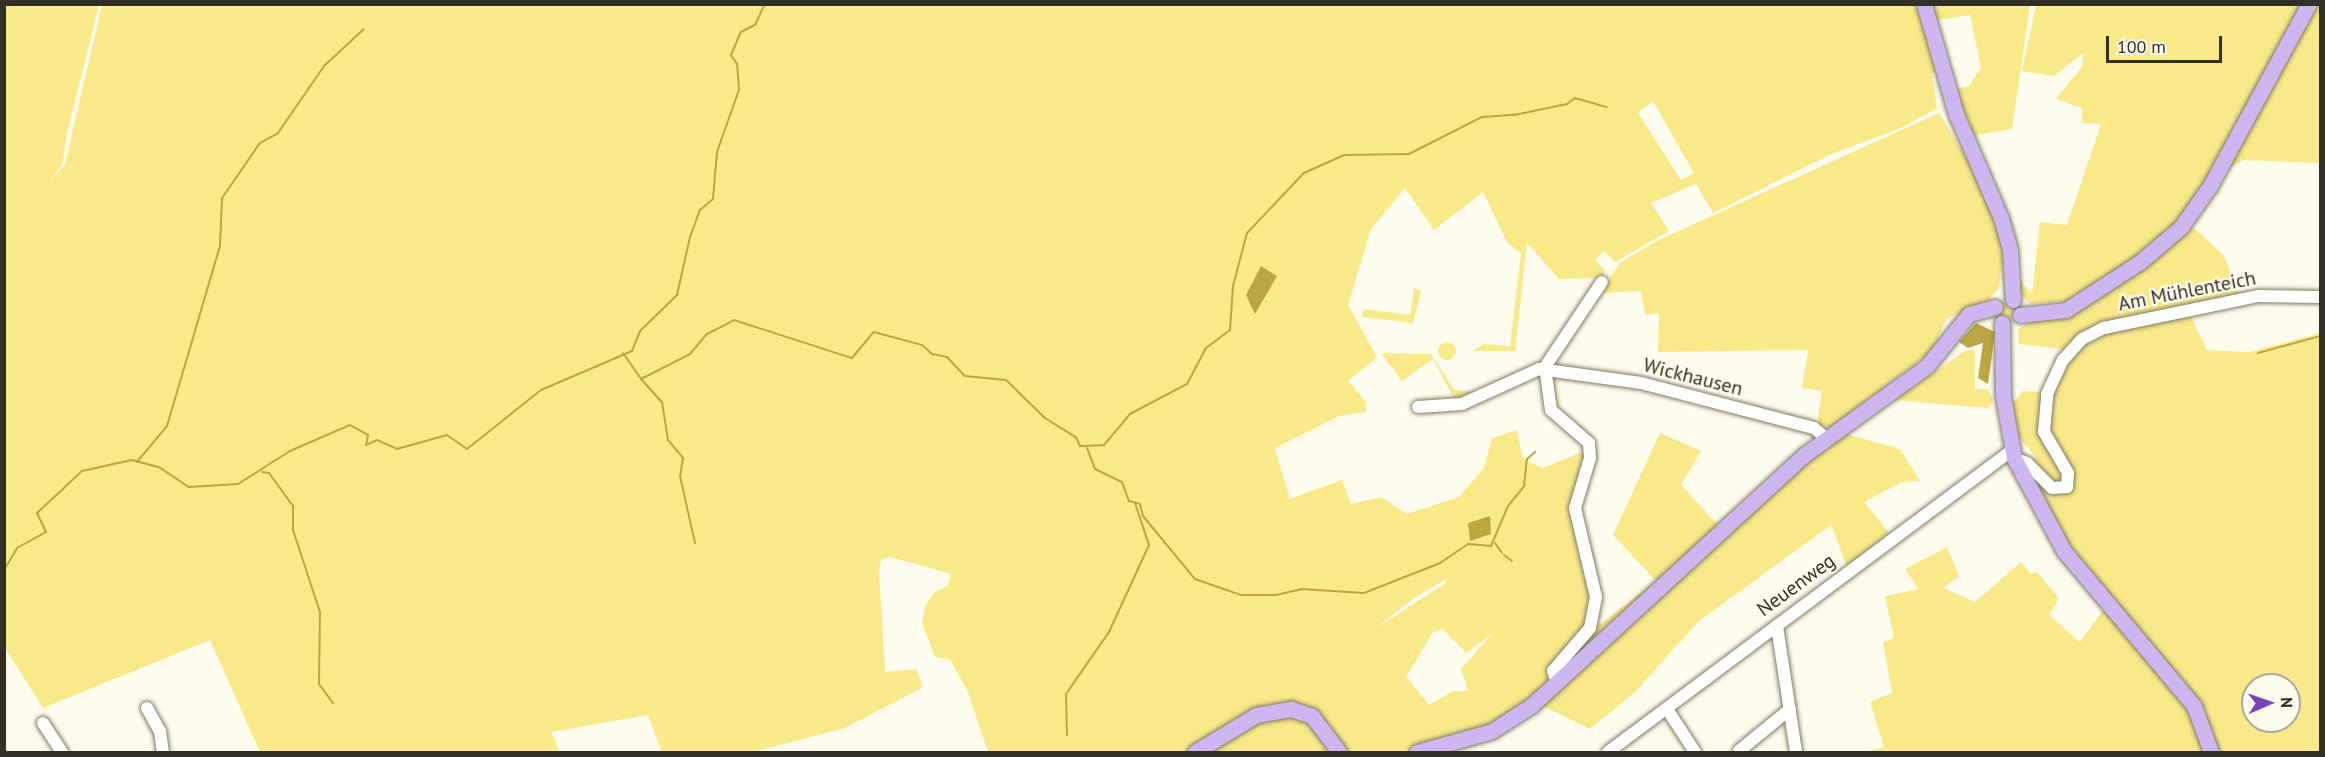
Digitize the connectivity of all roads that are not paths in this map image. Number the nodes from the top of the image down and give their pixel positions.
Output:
1 (1924, 4) edge
2 (2309, 4) edge
3 (1602, 282) dead end
4 (2320, 297) edge
5 (2008, 311) junction
6 (1545, 372) junction
7 (1418, 407) dead end
8 (1826, 438) junction
9 (2013, 455) junction
10 (1777, 626) junction
11 (1557, 683) junction
12 (147, 708) dead end
13 (1667, 709) junction
14 (1790, 709) junction
15 (43, 723) dead end
16 (1739, 752) edge
17 (62, 753) edge
18 (163, 753) edge
19 (1195, 753) edge
20 (1339, 753) edge
21 (1417, 753) edge
22 (1608, 753) edge
23 (1695, 753) edge
24 (1796, 753) edge
25 (2211, 753) edge

1 - 5 main road
2 - 5 main road
3 - 6 street
4 - 9 street, Am Mühlenteich
5 - 8 main road
5 - 9 main road
6 - 7 street, Wickhausen
6 - 8 street, Wickhausen
6 - 11 street
8 - 11 main road
9 - 10 street, Neuenweg
9 - 25 main road
10 - 13 street, Neuenweg
10 - 14 street
11 - 21 main road
12 - 18 street
13 - 22 street, Neuenweg
13 - 23 street
14 - 16 street
14 - 24 street
15 - 17 street
19 - 20 main road

